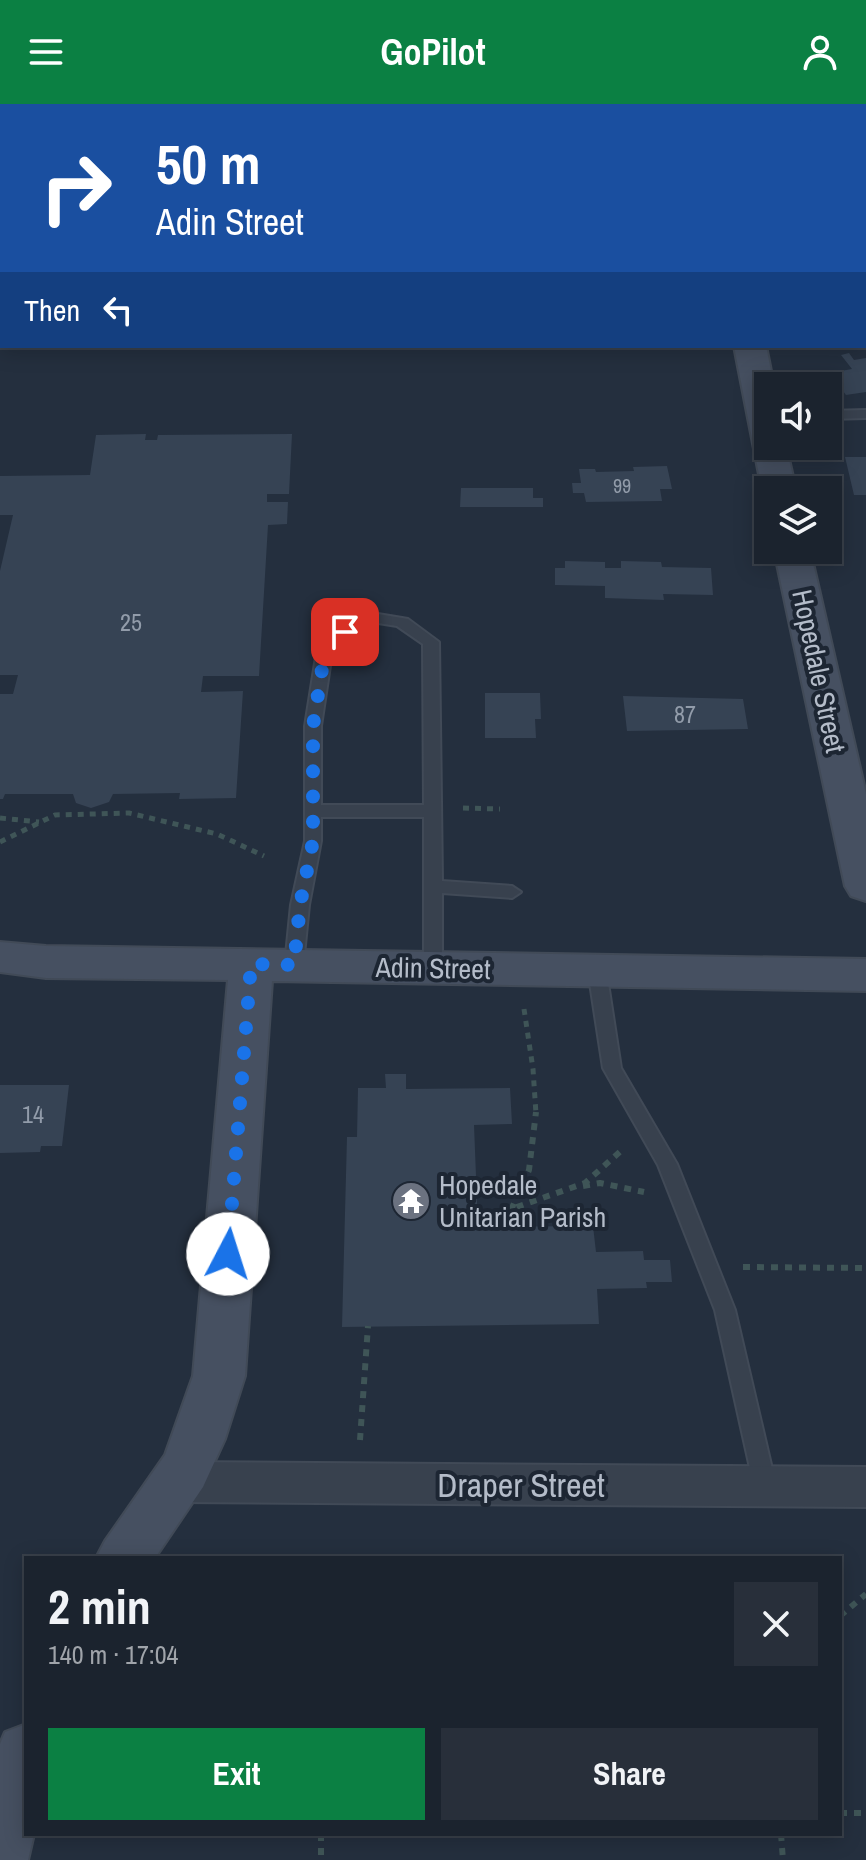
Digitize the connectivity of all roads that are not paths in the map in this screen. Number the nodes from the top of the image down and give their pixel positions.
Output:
1 (750, 348) edge
2 (755, 372) edge
3 (866, 414) edge
4 (842, 415) edge
5 (795, 564) edge
6 (313, 811) junction
7 (432, 811) junction
8 (866, 886) edge
9 (435, 887) junction
10 (512, 892) dead end
11 (0, 957) edge
12 (273, 964) junction
13 (433, 968) junction
14 (597, 970) junction
15 (866, 975) edge
16 (177, 1482) junction
17 (765, 1486) junction
18 (866, 1487) edge
19 (125, 1556) edge
20 (24, 1759) edge
21 (0, 1855) edge

1 - 2 street
3 - 4 lane
5 - 8 street, Hopedale Street
6 - 7 lane
6 - 7 lane
6 - 12 lane
7 - 9 lane
9 - 10 lane
9 - 13 lane
11 - 12 street, Adin Street
12 - 13 street, Adin Street
12 - 16 street
13 - 14 street, Adin Street
14 - 15 street, Adin Street
14 - 17 lane
16 - 17 street, Draper Street
16 - 19 street
17 - 18 street, Draper Street
20 - 21 street

